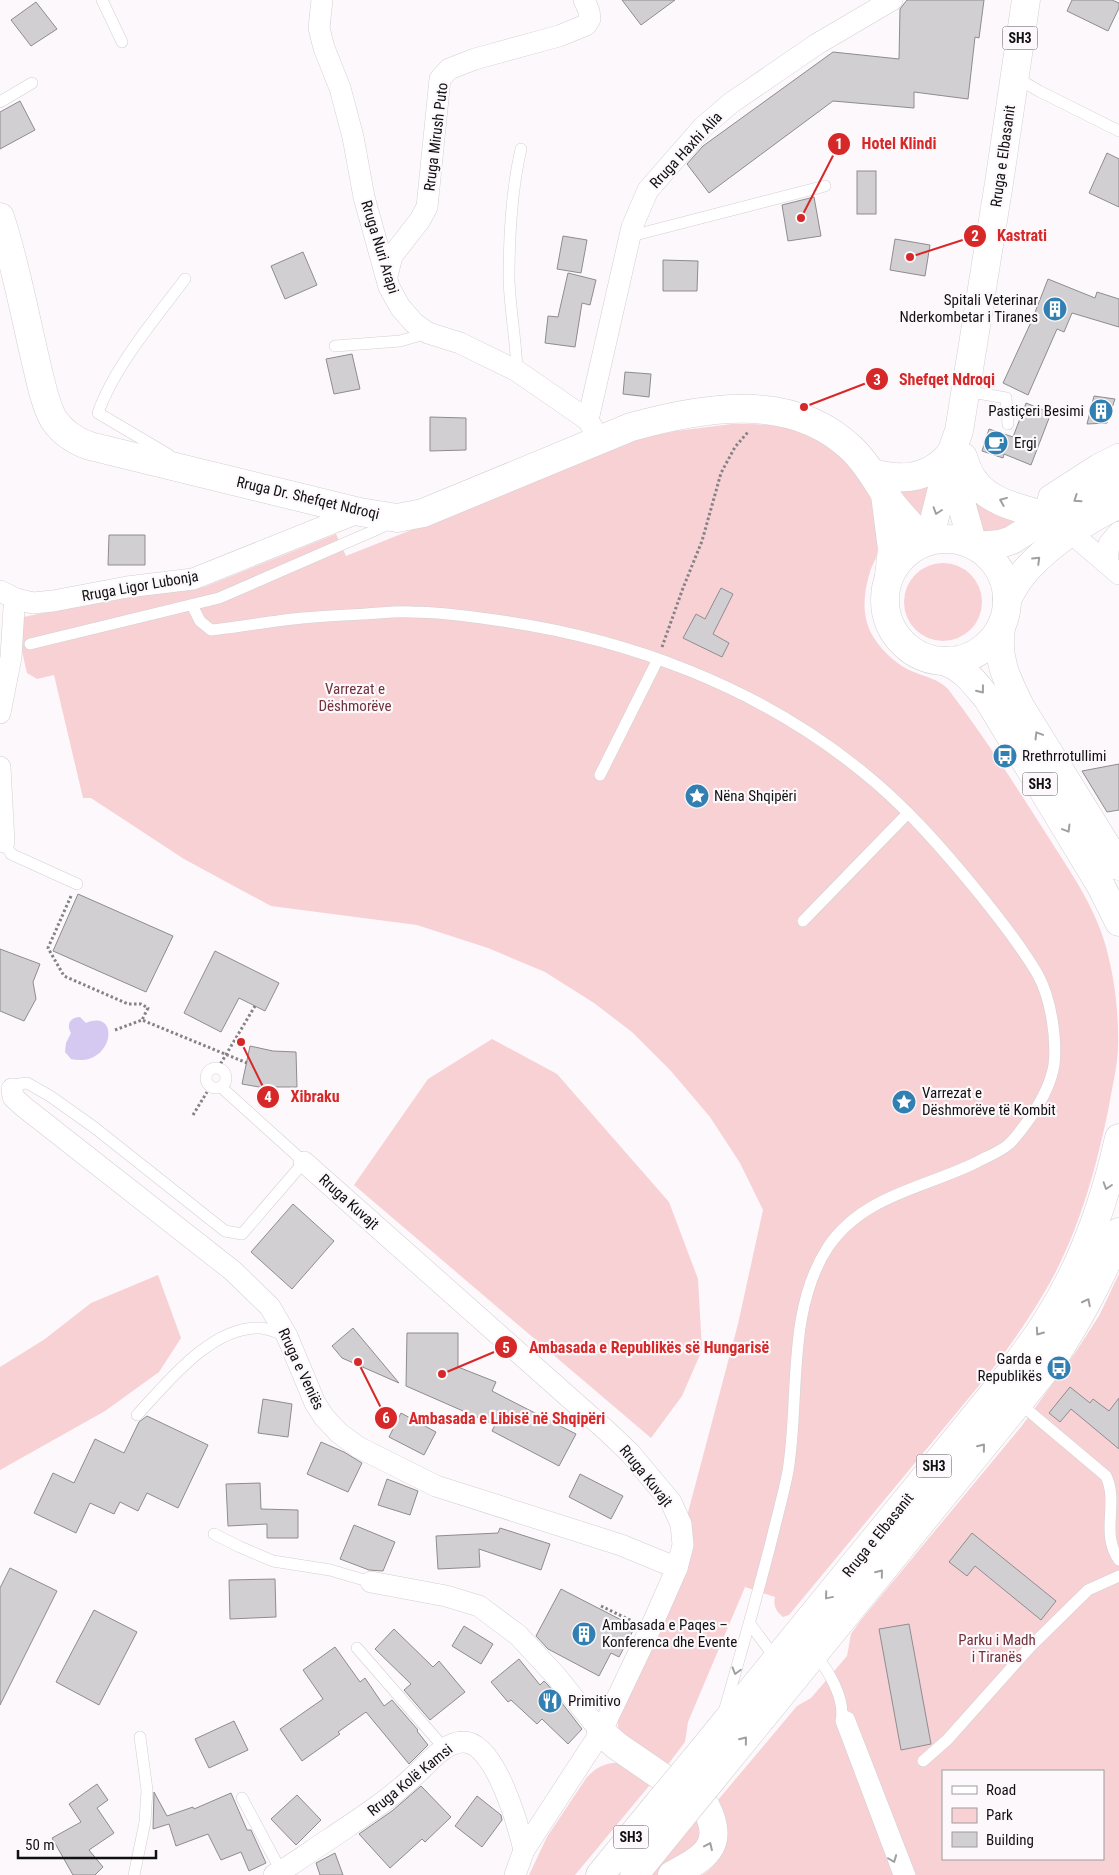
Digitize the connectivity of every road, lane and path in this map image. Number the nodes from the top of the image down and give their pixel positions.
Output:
1 (102, 0) edge
2 (322, 0) edge
3 (584, 0) edge
4 (892, 0) edge
5 (1026, 0) edge
6 (122, 42) dead end
7 (1015, 77) junction
8 (32, 83) dead end
9 (0, 102) edge
10 (1119, 131) edge
11 (521, 149) dead end
12 (825, 186) dead end
13 (0, 216) edge
14 (631, 236) junction
15 (387, 276) junction
16 (185, 279) dead end
17 (428, 333) junction
18 (335, 346) dead end
19 (517, 370) junction
20 (966, 391) junction
21 (766, 410) junction
22 (1008, 424) dead end
23 (593, 429) junction
24 (958, 447) junction
25 (1119, 454) edge
26 (195, 471) junction
27 (1119, 474) edge
28 (879, 483) junction
29 (1119, 504) edge
30 (360, 512) junction
31 (397, 518) junction
32 (1049, 518) junction
33 (1119, 532) edge
34 (1071, 533) junction
35 (927, 541) junction
36 (975, 546) junction
37 (1113, 568) edge
38 (889, 576) junction
39 (1007, 599) junction
40 (8, 602) edge
41 (192, 605) junction
42 (1001, 628) junction
43 (30, 644) dead end
44 (658, 659) junction
45 (944, 661) junction
46 (0, 713) edge
47 (0, 767) edge
48 (600, 775) dead end
49 (908, 813) junction
50 (4, 842) joint
51 (1119, 866) edge
52 (76, 884) joint
53 (803, 921) dead end
54 (1119, 922) edge
55 (255, 1006) dead end
56 (142, 1020) junction
57 (115, 1030) dead end
58 (226, 1053) junction
59 (246, 1063) dead end
60 (218, 1068) junction
61 (216, 1087) junction
62 (12, 1089) joint
63 (193, 1114) dead end
64 (1119, 1138) edge
65 (304, 1162) junction
66 (1119, 1232) edge
67 (287, 1336) junction
68 (1018, 1402) junction
69 (137, 1415) dead end
70 (214, 1534) dead end
71 (1119, 1560) edge
72 (676, 1568) junction
73 (1119, 1576) edge
74 (371, 1582) joint
75 (601, 1606) dead end
76 (750, 1624) junction
77 (649, 1630) junction
78 (358, 1648) dead end
79 (815, 1654) junction
80 (776, 1660) junction
81 (843, 1715) junction
82 (718, 1730) junction
83 (601, 1732) junction
84 (140, 1737) dead end
85 (445, 1749) junction
86 (923, 1761) dead end
87 (703, 1770) junction
88 (242, 1798) dead end
89 (524, 1850) junction
90 (278, 1873) edge
91 (134, 1875) edge
92 (515, 1875) edge
93 (600, 1875) edge
94 (634, 1875) edge
95 (672, 1875) edge
96 (899, 1875) edge
97 (910, 1875) edge

1 - 6 lane
2 - 15 street, Rruga Nuri Arapi
3 - 15 street, Rruga Mirush Puto
4 - 14 street, Rruga Haxhi Alia
5 - 7 main road, Rruga e Elbasanit / SH3
7 - 10 lane
7 - 20 main road, Rruga e Elbasanit / SH3
8 - 9 lane
11 - 19 lane
12 - 14 lane
13 - 26 main road, Rruga Dr. Shefqet Ndroqi
14 - 23 street, Rruga Haxhi Alia
15 - 17 street, Rruga Nuri Arapi
16 - 26 lane
17 - 18 lane
17 - 19 street, Rruga Nuri Arapi
19 - 23 street, Rruga Nuri Arapi
20 - 22 lane
20 - 24 main road, Rruga e Elbasanit / SH3
21 - 23 main road, Rruga Dr. Shefqet Ndroqi
21 - 28 main road, Rruga Dr. Shefqet Ndroqi
21 - 44 path
23 - 31 main road, Rruga Dr. Shefqet Ndroqi
24 - 28 main road
32 -> 24 main road
24 -> 35 main road, Rruga e Elbasanit / SH3
24 - 36 main road, Rruga e Elbasanit / SH3
25 - 32 street
26 - 30 main road, Rruga Dr. Shefqet Ndroqi
27 -> 32 main road
28 - 35 main road, Rruga Dr. Shefqet Ndroqi
28 - 38 main road
29 - 34 main road
30 - 31 main road, Rruga Dr. Shefqet Ndroqi
30 - 40 street, Rruga Ligor Lubonja
31 - 41 lane
32 - 36 main road
33 - 37 street
34 - 37 street
39 -> 34 main road
35 - 36 main road, SH3
35 - 38 main road, SH3
36 - 39 main road, SH3
38 - 45 main road, SH3
39 - 42 main road, SH3
40 - 46 street
41 - 43 lane
41 - 44 lane
42 - 45 main road, SH3
51 -> 42 main road, SH3
44 - 48 lane
44 - 49 lane
45 -> 54 main road, SH3
47 - 50 street
49 - 53 lane
49 - 76 lane
50 - 52 lane
52 - 56 path
55 - 58 path
56 - 57 path
56 - 58 path
58 - 59 path
58 - 60 path
60 - 61 lane
60 - 61 lane
61 - 63 path
61 - 65 lane
62 - 65 lane
62 - 67 street, Rruga e Veniës
64 -> 80 main road, Rruga e Elbasanit / SH3
65 - 72 street, Rruga Kuvajt
68 -> 66 main road, Rruga e Elbasanit / SH3
67 - 69 lane
67 - 72 street, Rruga e Veniës
68 - 71 lane
79 -> 68 main road, Rruga e Elbasanit / SH3
70 - 74 lane
72 - 77 street, Rruga Kuvajt
73 - 86 lane
74 - 83 street
75 - 77 path
76 - 80 lane
76 -> 82 lane
77 - 83 street, Rruga Kuvajt
78 - 85 lane
79 - 81 lane
87 -> 79 main road, Rruga e Elbasanit / SH3
80 - 82 main road, Rruga e Elbasanit / SH3
81 -> 96 lane
81 - 97 lane
82 - 87 main road, Rruga e Elbasanit / SH3
83 - 89 street, Rruga Kuvajt
95 -> 83 main road
84 - 91 lane
85 - 89 street, Rruga Kolë Kamsi
85 - 90 street, Rruga Kolë Kamsi
87 - 93 main road, Rruga e Elbasanit / SH3, bridge
87 - 94 main road, Rruga e Elbasanit / SH3, bridge
88 - 90 lane
89 - 92 street, Rruga Kuvajt

